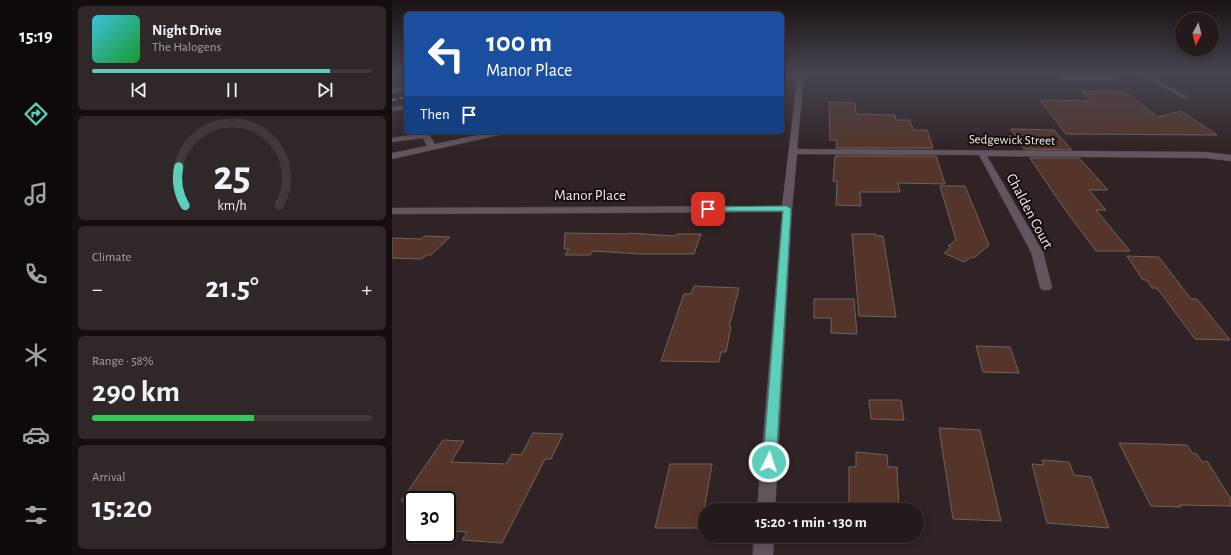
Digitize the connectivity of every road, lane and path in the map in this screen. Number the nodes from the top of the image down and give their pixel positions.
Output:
1 (798, 99) edge
2 (404, 107) edge
3 (392, 109) edge
4 (425, 134) edge
5 (494, 134) edge
6 (392, 140) edge
7 (432, 148) junction
8 (792, 151) junction
9 (981, 152) junction
10 (392, 156) edge
11 (1231, 158) edge
12 (787, 209) junction
13 (392, 211) edge
14 (1046, 288) dead end
15 (766, 503) edge
16 (763, 543) edge
17 (762, 555) edge

1 - 8 street
2 - 3 street
4 - 6 street
4 - 7 street
5 - 7 street
7 - 10 street
8 - 9 street, Sedgewick Street
8 - 12 street
9 - 11 street, Sedgewick Street
9 - 14 street, Chalden Court
12 - 13 street, Manor Place
12 - 15 street
16 - 17 street

